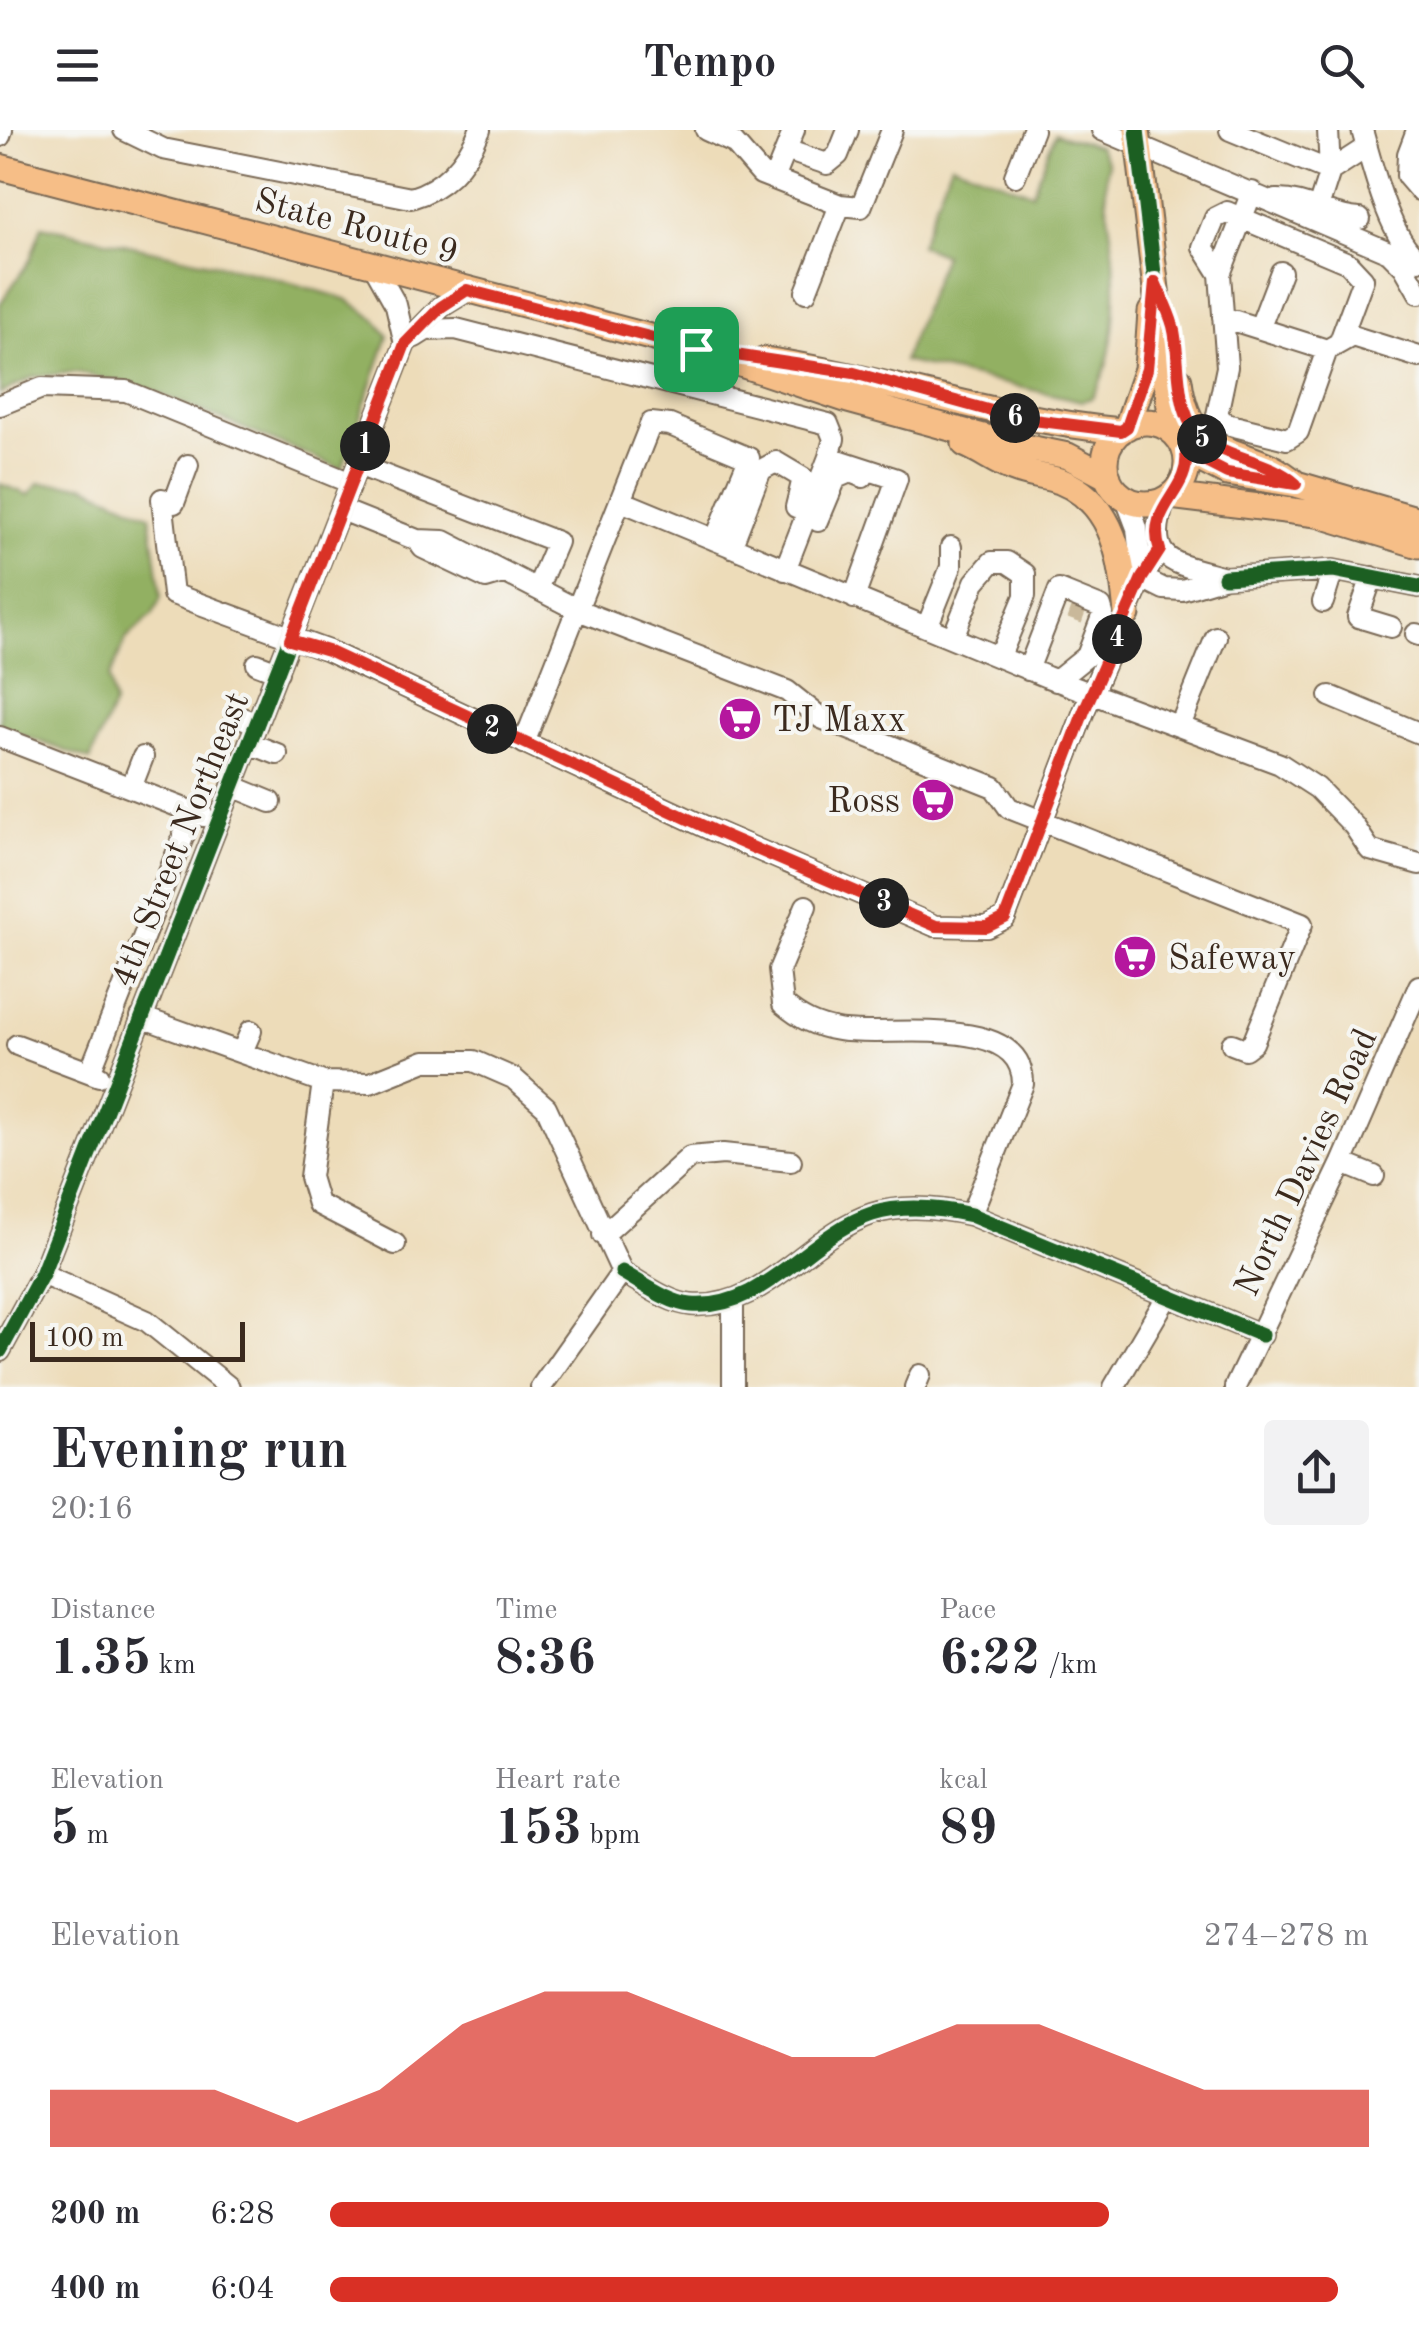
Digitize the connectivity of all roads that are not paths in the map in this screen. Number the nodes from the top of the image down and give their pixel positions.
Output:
1 (124, 130) edge
2 (480, 130) edge
3 (706, 130) edge
4 (848, 130) edge
5 (892, 130) edge
6 (1102, 130) edge
7 (1230, 130) edge
8 (1328, 130) edge
9 (1030, 131) edge
10 (1415, 132) edge
11 (737, 136) edge
12 (1364, 138) edge
13 (1139, 139) edge
14 (790, 140) edge
15 (0, 166) edge
16 (1330, 171) junction
17 (1016, 176) dead end
18 (774, 179) junction
19 (1378, 182) junction
20 (1413, 183) edge
21 (1252, 192) junction
22 (857, 210) junction
23 (1311, 213) junction
24 (1374, 213) junction
25 (1242, 218) junction
26 (1364, 242) junction
27 (1288, 256) junction
28 (1419, 260) edge
29 (374, 266) junction
30 (1155, 282) junction
31 (467, 290) junction
32 (806, 292) dead end
33 (1419, 294) edge
34 (1223, 316) junction
35 (1260, 328) junction
36 (405, 344) junction
37 (1333, 345) junction
38 (696, 349) junction
39 (1419, 358) edge
40 (0, 405) edge
41 (898, 411) junction
42 (1124, 429) junction
43 (1180, 442) junction
44 (828, 457) junction
45 (188, 465) dead end
46 (354, 474) junction
47 (1108, 478) junction
48 (1296, 484) junction
49 (894, 496) junction
50 (1168, 498) junction
51 (1126, 499) junction
52 (621, 501) junction
53 (342, 510) junction
54 (1418, 539) edge
55 (723, 543) junction
56 (951, 547) dead end
57 (1160, 550) junction
58 (784, 569) junction
59 (1332, 570) junction
60 (1225, 577) junction
61 (1372, 577) junction
62 (1142, 578) junction
63 (1419, 587) edge
64 (536, 589) junction
65 (854, 598) junction
66 (1323, 602) dead end
67 (578, 610) junction
68 (1127, 614) junction
69 (927, 627) junction
70 (1391, 627) dead end
71 (953, 638) junction
72 (1216, 638) dead end
73 (290, 640) junction
74 (1000, 656) junction
75 (257, 664) dead end
76 (1028, 670) junction
77 (278, 672) junction
78 (1056, 681) junction
79 (1093, 694) junction
80 (1330, 696) dead end
81 (234, 715) dead end
82 (1180, 726) junction
83 (1419, 733) edge
84 (253, 734) junction
85 (0, 737) edge
86 (524, 743) junction
87 (277, 754) dead end
88 (144, 758) dead end
89 (232, 786) junction
90 (130, 788) junction
91 (271, 802) dead end
92 (192, 812) junction
93 (1041, 821) junction
94 (218, 822) junction
95 (1386, 856) junction
96 (1419, 864) edge
97 (1419, 878) edge
98 (806, 906) dead end
99 (1416, 1003) edge
100 (141, 1017) junction
101 (251, 1031) dead end
102 (1232, 1044) dead end
103 (17, 1045) dead end
104 (242, 1052) junction
105 (90, 1072) junction
106 (116, 1082) junction
107 (323, 1082) junction
108 (791, 1161) dead end
109 (1342, 1164) junction
110 (1374, 1176) dead end
111 (971, 1216) junction
112 (603, 1235) junction
113 (395, 1244) dead end
114 (622, 1272) junction
115 (42, 1274) junction
116 (1168, 1294) junction
117 (733, 1302) junction
118 (1262, 1335) junction
119 (0, 1352) edge
120 (229, 1387) edge
121 (540, 1387) edge
122 (733, 1387) edge
123 (1114, 1387) edge
124 (1235, 1387) edge

1 - 2 street
3 - 11 street
4 - 14 street
5 - 22 street
6 - 13 street
7 - 16 street
8 - 16 street
9 - 17 street
10 - 20 street
11 - 18 street
12 - 16 street
12 - 19 street
13 - 21 street
13 - 30 main road
14 - 18 street
15 - 29 main road, State Route 9
16 - 23 street
18 - 22 street
19 - 20 street
19 - 24 street
21 - 23 street
21 - 25 street
22 - 32 street
23 - 24 street
23 - 26 street
23 - 27 street
24 - 26 street
24 - 28 street
25 - 27 street
25 - 34 street
26 - 33 street
27 - 35 street
27 - 37 street
29 - 31 main road, State Route 9
29 - 36 street
30 - 42 main road
30 - 43 main road
30 - 48 main road
31 - 36 street
31 - 38 main road, State Route 9
34 - 35 street
34 - 37 street
35 - 37 street
36 - 44 street
36 - 46 street, 4th Street Northeast
37 - 39 street
38 - 41 main road, State Route 9
38 - 42 main road, State Route 9
40 - 46 street
41 - 47 main road, State Route 9
41 - 68 main road
42 - 43 main road
42 - 47 main road
43 - 48 main road
43 - 50 main road
44 - 49 street
44 - 58 street
45 - 73 street
46 - 53 street, 4th Street Northeast
46 - 64 street
47 - 51 main road
48 - 54 main road
49 - 58 street
49 - 65 street
50 - 51 main road
50 - 54 main road
50 - 57 street
51 - 62 street
52 - 55 street
52 - 55 street
52 - 67 street
53 - 64 street
53 - 73 street, 4th Street Northeast
55 - 58 street
55 - 58 street
56 - 69 street
57 - 60 street
57 - 62 street
58 - 65 street
59 - 60 street
59 - 61 street
59 - 66 street
60 - 62 street
61 - 63 street
61 - 70 street
62 - 68 street
64 - 67 street
65 - 69 street
67 - 86 street
67 - 93 street
68 - 79 street
69 - 71 street
71 - 74 street
71 - 74 street
72 - 82 street
73 - 77 street, 4th Street Northeast
73 - 86 street
74 - 76 street
75 - 77 street
76 - 78 street
76 - 78 street
77 - 84 street, 4th Street Northeast
78 - 79 street
79 - 82 street
79 - 93 street
80 - 83 street
81 - 84 street
82 - 95 street
84 - 87 street
84 - 89 street, 4th Street Northeast
85 - 90 street
86 - 93 street
88 - 90 street
89 - 91 street
89 - 94 street, 4th Street Northeast
90 - 92 street
92 - 94 street
92 - 105 street
93 - 102 street
94 - 100 street, 4th Street Northeast
95 - 96 street
95 - 97 street
98 - 111 street
99 - 109 street, North Davies Road
100 - 104 street
100 - 106 street, 4th Street Northeast
101 - 104 street
103 - 105 street
104 - 107 street
105 - 106 street
106 - 115 street, 4th Street Northeast
107 - 112 street
107 - 113 street
108 - 112 street
109 - 110 street
109 - 118 street, North Davies Road
111 - 116 street
111 - 117 street
112 - 114 street
114 - 117 street
114 - 121 street
115 - 119 street, 4th Street Northeast
115 - 120 street
116 - 118 street
116 - 123 street
117 - 122 street
118 - 124 street, North Davies Road

